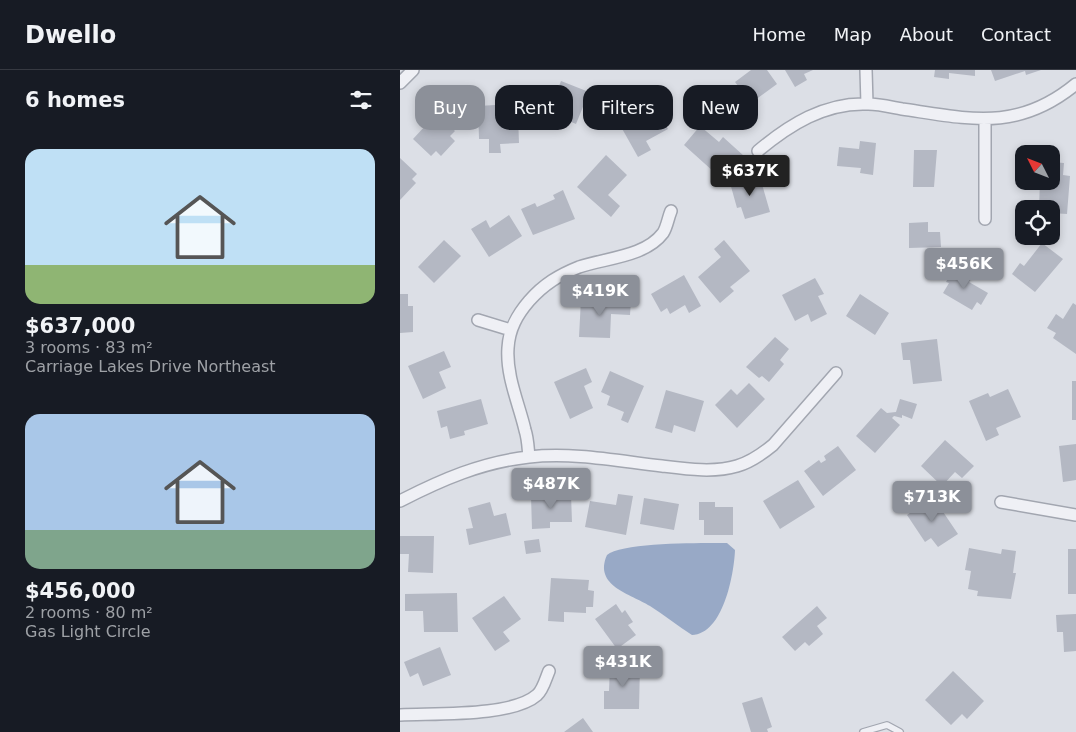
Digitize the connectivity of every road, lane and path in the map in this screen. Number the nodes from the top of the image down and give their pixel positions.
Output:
1 (412, 70) edge
2 (866, 70) edge
3 (400, 84) edge
4 (1076, 84) edge
5 (867, 104) junction
6 (985, 120) junction
7 (758, 151) dead end
8 (671, 211) dead end
9 (985, 219) dead end
10 (478, 320) dead end
11 (511, 330) junction
12 (836, 373) dead end
13 (530, 457) junction
14 (400, 501) edge
15 (1001, 502) dead end
16 (1076, 515) edge
17 (549, 671) dead end
18 (400, 715) edge
19 (863, 732) edge
20 (900, 732) edge

1 - 3 street
2 - 5 street
4 - 6 street
5 - 6 street
5 - 7 street
6 - 9 street
8 - 11 street
10 - 11 street
11 - 13 street
12 - 13 street
13 - 14 street
15 - 16 street
17 - 18 street
19 - 20 lane

